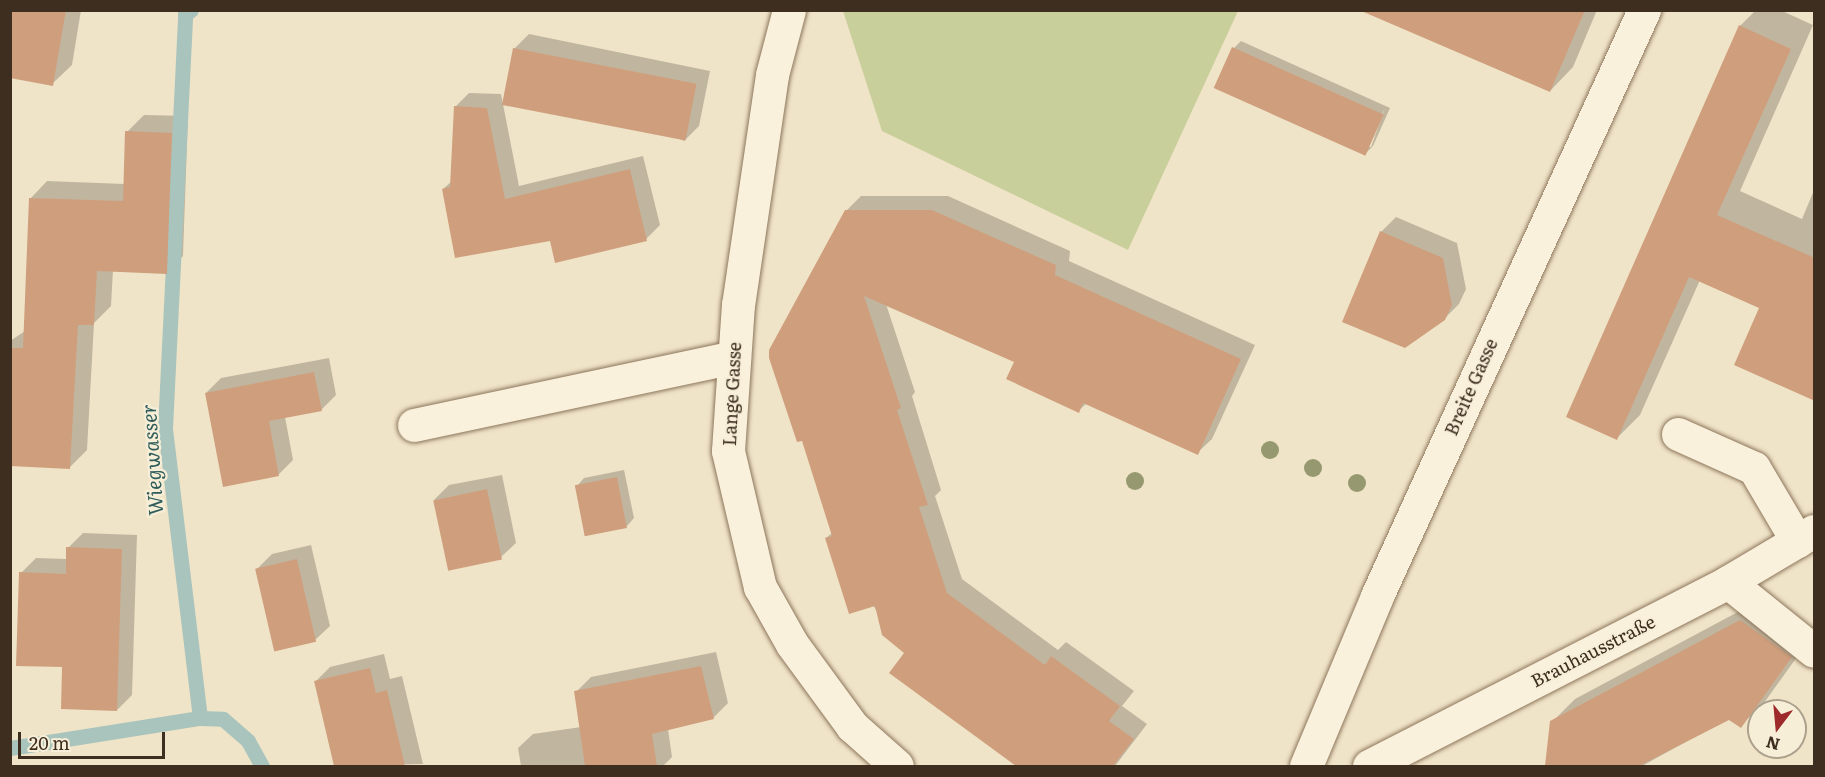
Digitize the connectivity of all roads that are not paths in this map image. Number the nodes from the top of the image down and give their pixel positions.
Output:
1 (789, 10) edge
2 (1644, 10) edge
3 (734, 357) junction
4 (414, 425) dead end
5 (1678, 434) dead end
6 (1806, 536) edge
7 (1728, 582) junction
8 (1815, 651) edge
9 (897, 766) edge
10 (1306, 766) edge
11 (1369, 766) edge

1 - 3 street, Lange Gasse
2 - 10 street, Breite Gasse
3 - 4 street
3 - 9 street, Lange Gasse
5 - 6 street
6 - 7 street, Brauhausstraße
7 - 8 street
7 - 11 street, Brauhausstraße

